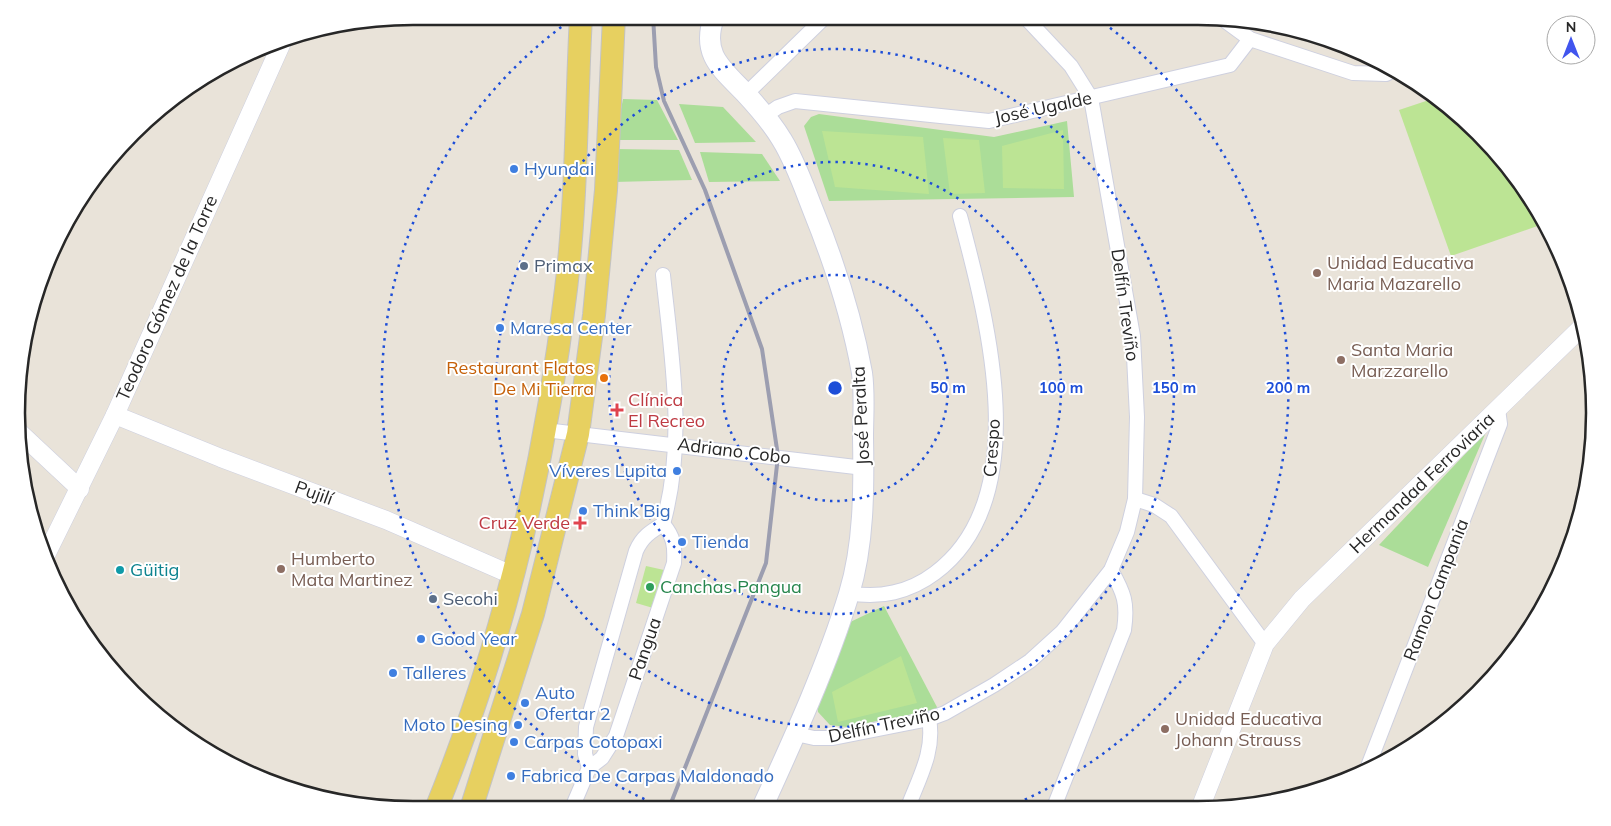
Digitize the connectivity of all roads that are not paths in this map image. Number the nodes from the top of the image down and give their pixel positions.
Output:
1 (581, 25) edge
2 (614, 25) edge
3 (711, 25) edge
4 (817, 25) edge
5 (1033, 25) edge
6 (1233, 27) edge
7 (1250, 39) junction
8 (279, 50) edge
9 (1386, 74) edge
10 (746, 94) junction
11 (1091, 98) junction
12 (765, 116) junction
13 (960, 216) dead end
14 (663, 276) dead end
15 (1578, 331) edge
16 (1498, 409) junction
17 (115, 415) junction
18 (545, 430) junction
19 (578, 434) junction
20 (26, 439) edge
21 (677, 445) junction
22 (864, 468) junction
23 (80, 489) junction
24 (1135, 499) junction
25 (663, 524) junction
26 (50, 548) edge
27 (1112, 570) junction
28 (512, 575) junction
29 (849, 593) junction
30 (1265, 644) junction
31 (929, 719) junction
32 (796, 734) junction
33 (1371, 761) edge
34 (589, 768) junction
35 (439, 801) edge
36 (474, 801) edge
37 (575, 801) edge
38 (765, 801) edge
39 (910, 801) edge
40 (1056, 801) edge
41 (1203, 801) edge

1 - 18 main road
2 - 19 main road
3 - 10 main road, José Peralta
4 - 10 street
5 - 11 street, Delfín Treviño
6 - 7 street
7 - 9 street
7 - 11 street, José Ugalde
8 - 17 street, Teodoro Gómez de la Torre
10 - 12 main road, José Peralta
11 - 12 street, José Ugalde
11 - 24 street, Delfín Treviño
12 - 22 main road, José Peralta
13 - 29 street, Crespo
14 - 21 street
15 - 16 street, Hermandad Ferroviaria
16 - 30 street, Hermandad Ferroviaria
16 - 33 street, Ramon Campania
17 - 23 street, Teodoro Gómez de la Torre
17 - 28 street, Pujilí
18 - 19 street, Adriano Cobo
18 - 28 main road
19 - 21 street, Adriano Cobo
19 - 36 main road
20 - 23 street
21 - 22 street, Adriano Cobo
21 - 25 street
22 - 29 main road, José Peralta
23 - 26 street, Teodoro Gómez de la Torre
24 - 27 street, Delfín Treviño
24 - 30 street
25 - 34 street, Pangua
25 - 34 street, Pangua
27 - 31 street, Delfín Treviño
27 - 40 street
28 - 35 main road
29 - 32 main road, José Peralta
30 - 41 street, Hermandad Ferroviaria
31 - 32 street, Delfín Treviño
31 - 39 street
32 - 38 main road, José Peralta
34 - 37 street, Pangua

